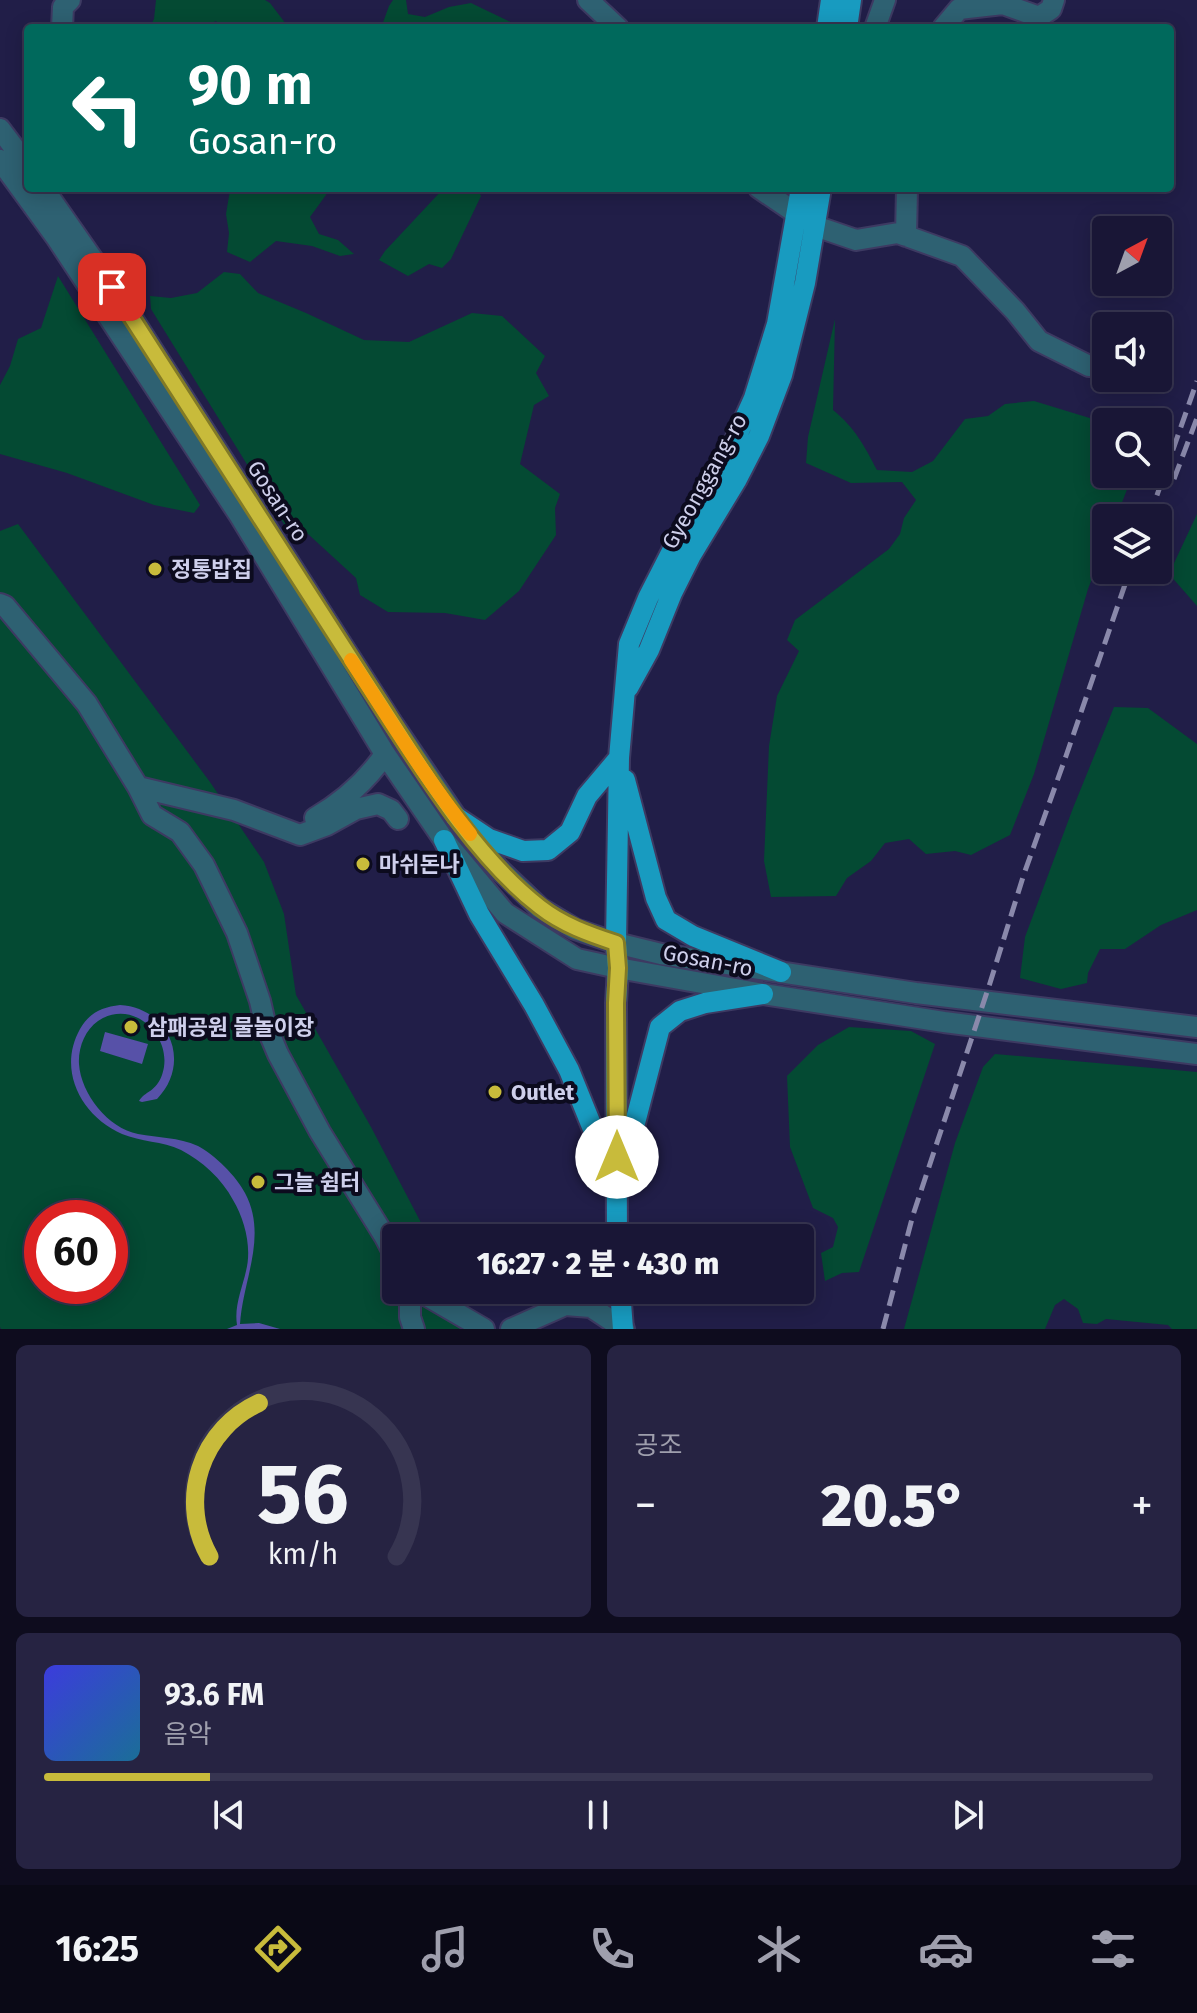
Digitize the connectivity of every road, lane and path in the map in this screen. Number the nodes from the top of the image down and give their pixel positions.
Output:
1 (588, 0) edge
2 (831, 0) edge
3 (851, 0) edge
4 (885, 0) edge
5 (1054, 0) edge
6 (62, 2) edge
7 (1004, 2) edge
8 (62, 24) edge
9 (614, 24) edge
10 (828, 24) edge
11 (848, 24) edge
12 (876, 24) edge
13 (946, 24) edge
14 (0, 129) edge
15 (19, 157) edge
16 (35, 192) edge
17 (46, 192) edge
18 (765, 192) edge
19 (802, 192) edge
20 (819, 192) edge
21 (907, 192) edge
22 (806, 220) junction
23 (906, 236) junction
24 (1089, 366) dead end
25 (0, 604) edge
26 (385, 754) junction
27 (619, 758) junction
28 (138, 787) junction
29 (234, 810) junction
30 (456, 817) junction
31 (398, 819) dead end
32 (444, 840) junction
33 (616, 943) junction
34 (618, 968) junction
35 (781, 972) junction
36 (763, 994) junction
37 (1197, 1027) edge
38 (1197, 1054) edge
39 (617, 1188) junction
40 (617, 1224) edge
41 (382, 1232) edge
42 (410, 1304) edge
43 (441, 1304) edge
44 (621, 1304) edge
45 (414, 1329) edge
46 (484, 1329) edge
47 (511, 1329) edge
48 (623, 1329) edge

1 - 9 street
2 - 10 main road
3 - 11 main road
4 - 12 street
5 - 7 street
6 - 8 street
7 - 13 street
14 - 15 street, Gosan-ro
16 - 26 street, Gosan-ro
17 - 30 street, Gosan-ro
18 - 22 street
19 - 22 main road, Gyeonggang-ro
20 - 22 main road, Gyeonggang-ro
21 - 23 street
22 - 23 street
22 - 27 main road, Gyeonggang-ro
23 - 24 street
25 - 28 street
26 - 29 street
26 - 32 street, Gosan-ro
27 - 30 main road
27 - 33 main road, Gyeonggang-ro
27 - 35 main road
28 - 29 street
28 - 41 street
29 - 31 street
30 - 33 street, Gosan-ro
32 - 34 street, Gosan-ro
32 - 39 main road
33 - 34 main road, Gyeonggang-ro
33 - 35 street, Gosan-ro
34 - 36 street, Gosan-ro
34 - 39 main road, Gyeonggang-ro
35 - 37 street, Gosan-ro
36 - 38 street, Gosan-ro
36 - 39 main road
39 - 40 main road, Gyeonggang-ro
42 - 45 street
43 - 46 street
44 - 48 main road
47 - 48 street

